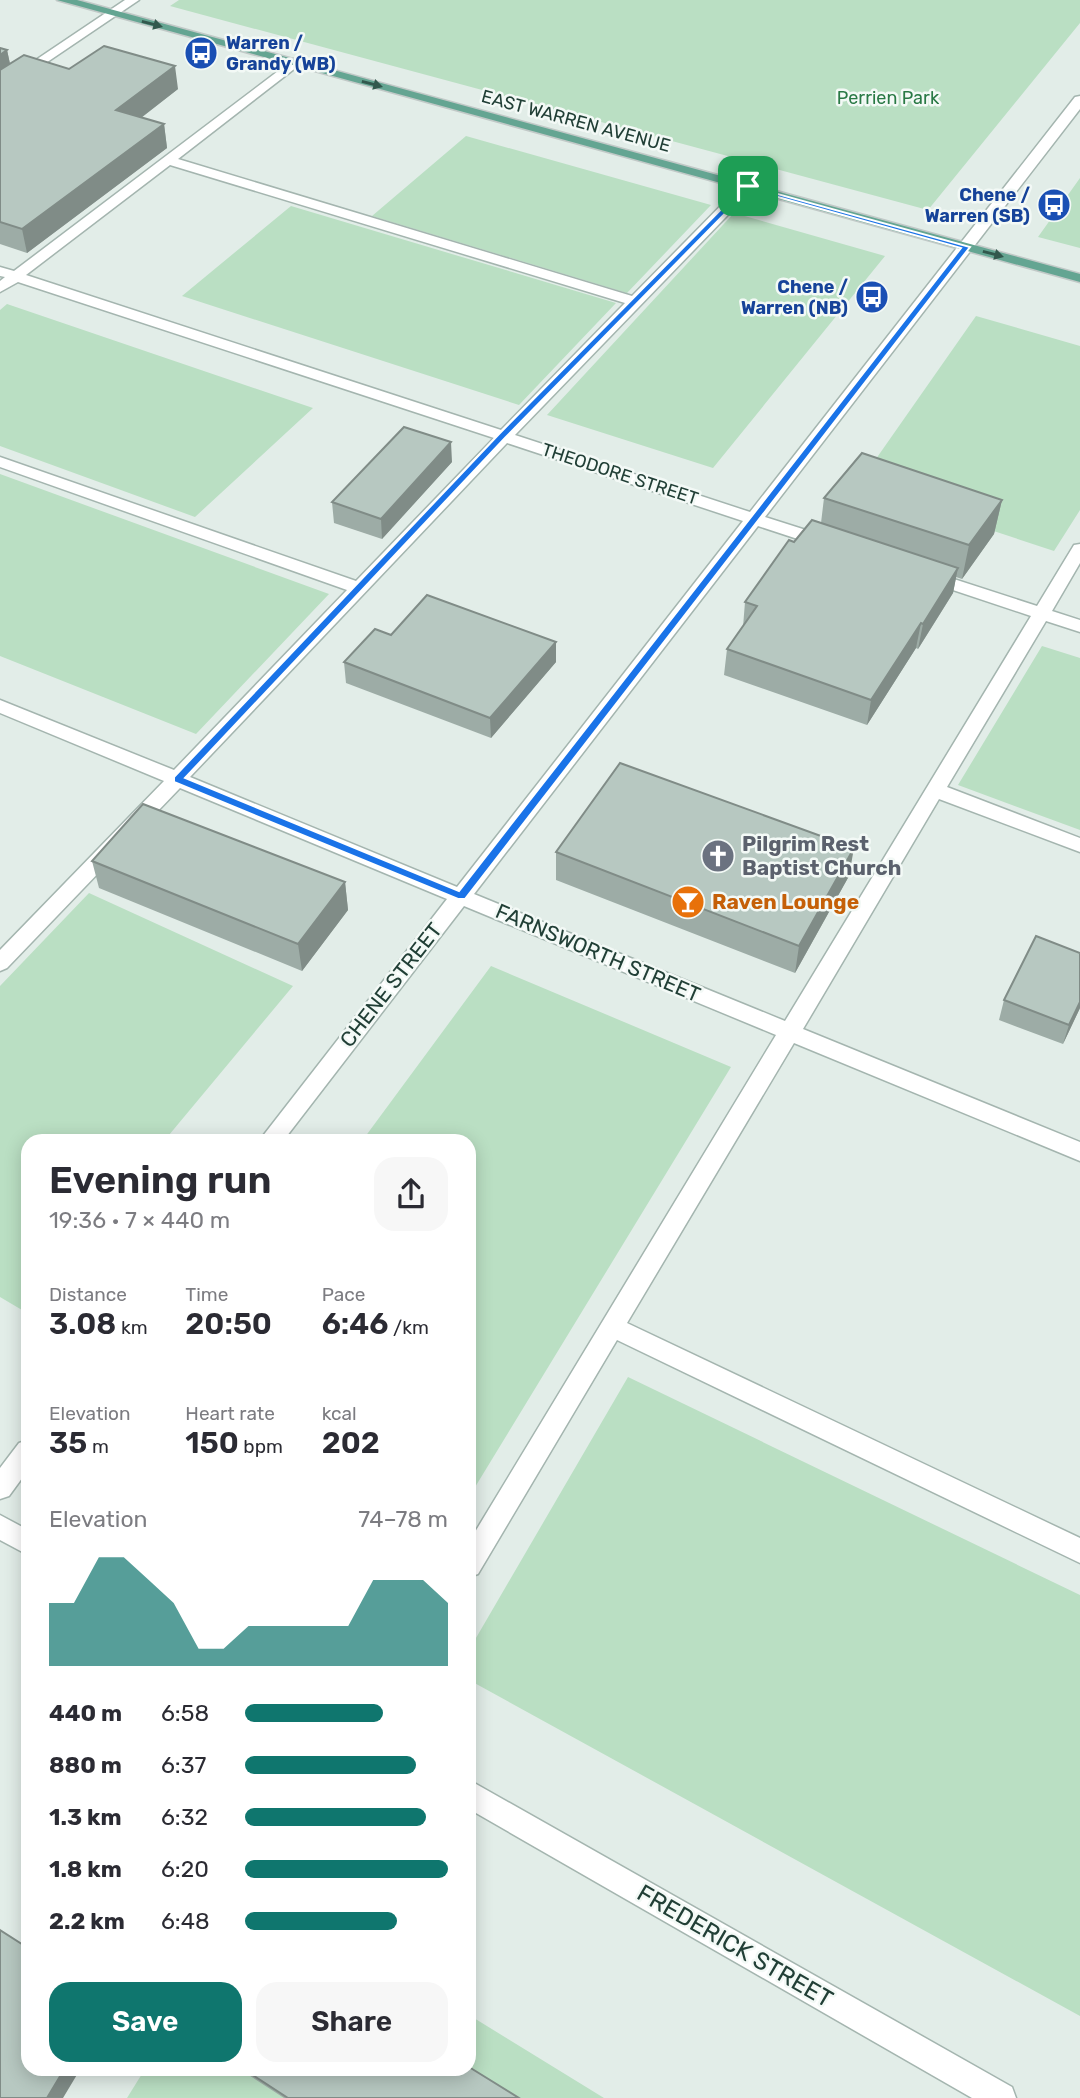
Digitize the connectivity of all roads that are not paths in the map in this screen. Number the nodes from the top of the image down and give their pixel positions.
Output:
1 (63, 0) edge
2 (133, 0) edge
3 (113, 14) junction
4 (293, 63) junction
5 (0, 90) edge
6 (1080, 100) edge
7 (168, 160) junction
8 (748, 186) junction
9 (966, 247) junction
10 (8, 273) edge
11 (1080, 278) edge
12 (0, 288) edge
13 (635, 300) junction
14 (502, 436) junction
15 (0, 463) edge
16 (754, 519) junction
17 (845, 548) edge
18 (1080, 549) edge
19 (910, 570) edge
20 (358, 588) junction
21 (1040, 613) junction
22 (1080, 626) edge
23 (0, 706) edge
24 (178, 779) junction
25 (935, 790) junction
26 (1080, 845) edge
27 (461, 896) junction
28 (0, 963) edge
29 (789, 1032) junction
30 (275, 1134) edge
31 (1080, 1152) edge
32 (611, 1326) junction
33 (21, 1460) edge
34 (0, 1488) edge
35 (0, 1527) edge
36 (21, 1539) edge
37 (1080, 1551) edge
38 (476, 1553) edge
39 (476, 1798) edge
40 (1001, 2098) edge

1 - 3 main road, EAST WARREN AVENUE
2 - 3 street
3 -> 4 main road, EAST WARREN AVENUE
3 - 5 street
4 - 7 street
4 -> 8 main road, EAST WARREN AVENUE
6 - 9 street, CHENE STREET
7 - 10 street
7 - 13 street
8 - 9 main road, EAST WARREN AVENUE
8 - 13 street
9 -> 11 main road, EAST WARREN AVENUE
9 - 16 street, CHENE STREET
10 - 12 street
10 - 14 street, THEODORE STREET
13 - 14 street
14 - 16 street, THEODORE STREET
14 - 20 street
15 - 20 street
16 - 17 street, THEODORE STREET
16 - 27 street, CHENE STREET
18 - 21 street
19 - 21 street
20 - 24 street
21 - 22 street
21 - 25 street
23 - 24 street, FARNSWORTH STREET
24 - 27 street, FARNSWORTH STREET
24 - 28 street
25 - 26 street
25 - 29 street
27 - 29 street, FARNSWORTH STREET
27 - 30 street, CHENE STREET
29 - 31 street, FARNSWORTH STREET
29 - 32 street
32 - 37 street
32 - 38 street
33 - 34 street
35 - 36 street
39 - 40 street, FREDERICK STREET

